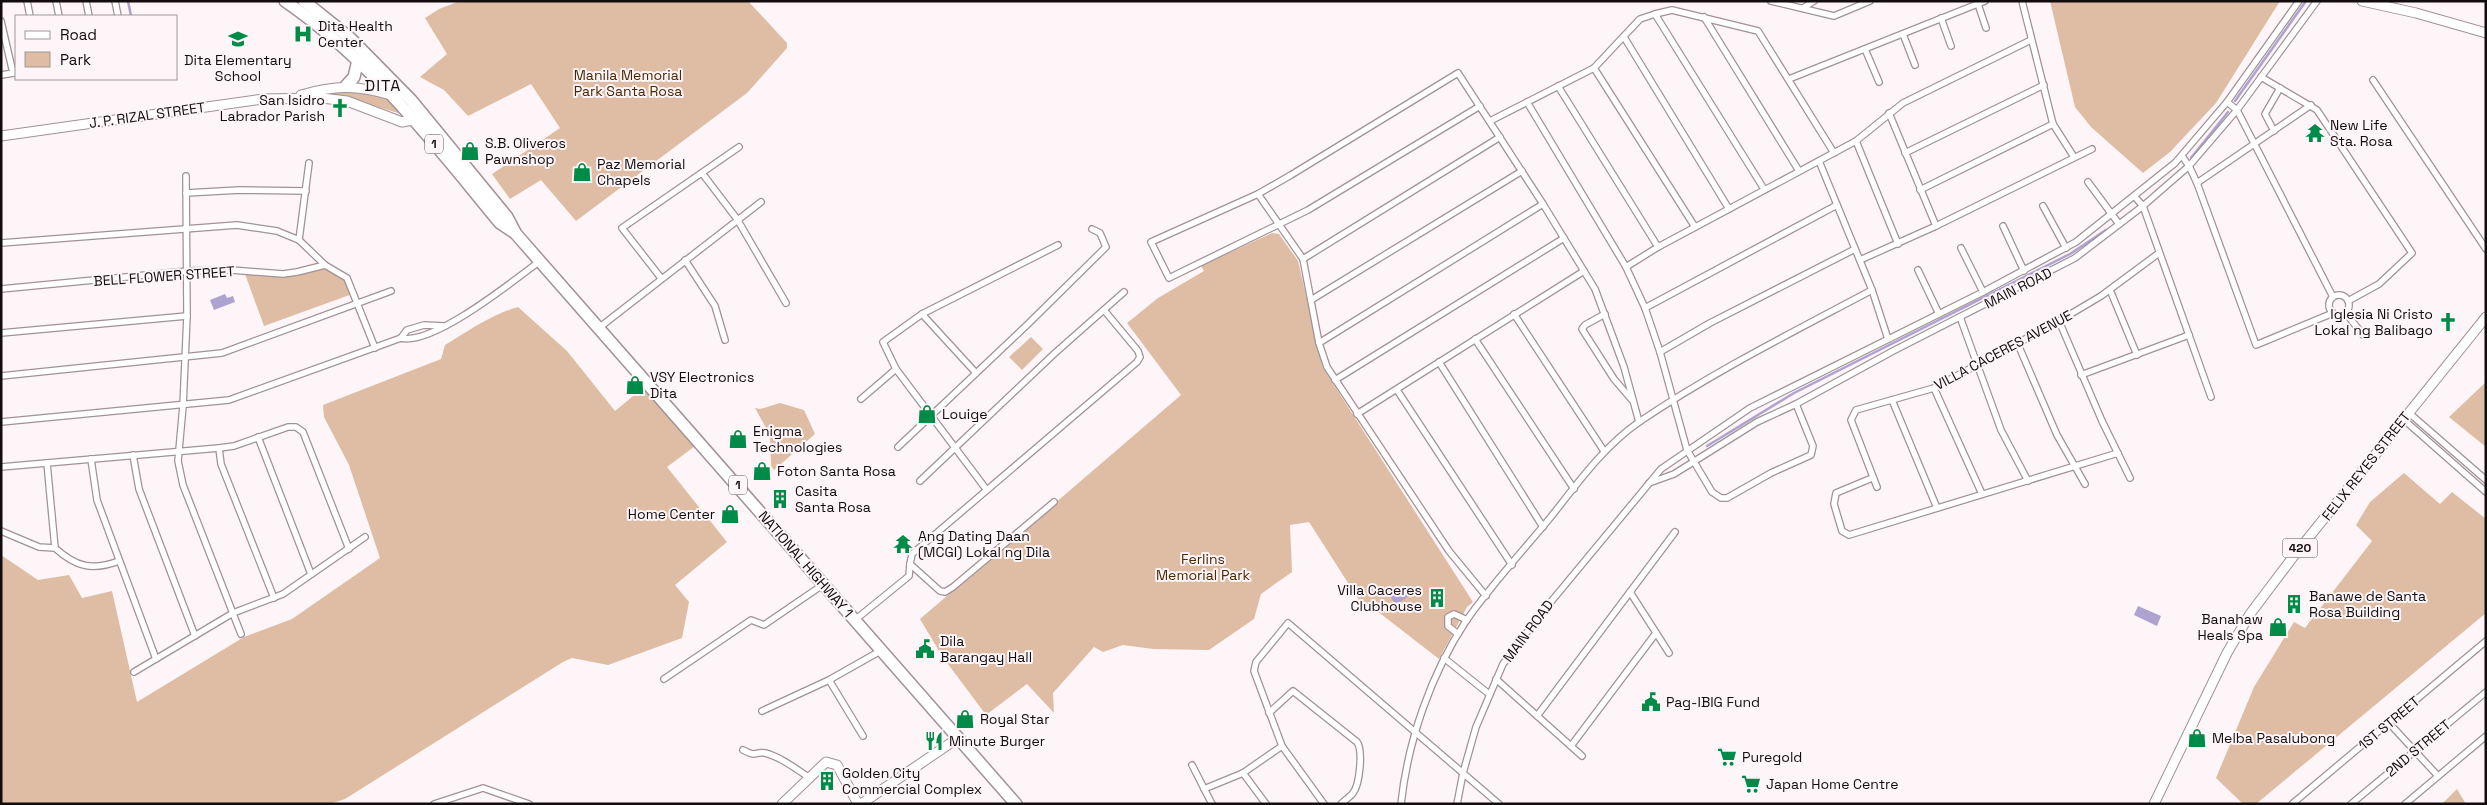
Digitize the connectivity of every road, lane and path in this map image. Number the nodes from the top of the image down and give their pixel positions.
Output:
1 (27, 1) edge
2 (56, 1) edge
3 (86, 1) edge
4 (115, 1) edge
5 (285, 1) edge
6 (1771, 1) edge
7 (1814, 1) edge
8 (1870, 1) edge
9 (1985, 1) edge
10 (2022, 1) edge
11 (2299, 1) edge
12 (2317, 1) edge
13 (2362, 1) edge
14 (1978, 4) junction
15 (308, 6) edge
16 (1803, 8) junction
17 (1655, 14) junction
18 (30, 15) edge
19 (59, 15) edge
20 (90, 15) edge
21 (118, 15) edge
22 (1704, 17) junction
23 (1941, 18) junction
24 (1, 21) edge
25 (1986, 28) dead end
26 (2486, 33) edge
27 (1903, 34) junction
28 (1624, 38) junction
29 (2031, 40) junction
30 (1951, 46) dead end
31 (1866, 49) junction
32 (358, 60) junction
33 (1915, 65) dead end
34 (1594, 68) junction
35 (14, 73) edge
36 (1, 74) edge
37 (2261, 77) junction
38 (1788, 80) junction
39 (2373, 80) dead end
40 (1879, 82) dead end
41 (2044, 85) junction
42 (346, 86) junction
43 (1558, 86) junction
44 (2280, 88) junction
45 (393, 96) junction
46 (294, 98) junction
47 (411, 100) junction
48 (1527, 102) junction
49 (2227, 102) junction
50 (2311, 105) junction
51 (1480, 106) junction
52 (2237, 110) junction
53 (1889, 113) junction
54 (420, 118) junction
55 (1490, 121) junction
56 (2053, 124) junction
57 (2274, 130) junction
58 (1, 136) edge
59 (1500, 137) junction
60 (1856, 141) junction
61 (2255, 144) junction
62 (739, 147) dead end
63 (2092, 149) dead end
64 (1834, 153) junction
65 (1905, 153) junction
66 (2182, 156) junction
67 (2074, 157) junction
68 (1819, 161) junction
69 (309, 163) dead end
70 (2189, 166) junction
71 (1522, 171) junction
72 (1799, 171) junction
73 (702, 172) junction
74 (186, 176) dead end
75 (2088, 182) dead end
76 (2197, 183) junction
77 (1764, 189) junction
78 (1920, 190) junction
79 (306, 192) junction
80 (186, 193) junction
81 (1258, 194) junction
82 (2135, 196) junction
83 (761, 202) dead end
84 (1543, 204) junction
85 (1837, 205) junction
86 (2043, 206) dead end
87 (2143, 206) junction
88 (1729, 209) junction
89 (2112, 214) junction
90 (737, 219) junction
91 (1278, 224) junction
92 (2119, 224) junction
93 (1936, 226) junction
94 (2003, 226) dead end
95 (1695, 227) junction
96 (187, 228) junction
97 (1092, 229) dead end
98 (1564, 238) junction
99 (299, 240) junction
100 (1, 243) edge
101 (1898, 244) junction
102 (1058, 245) dead end
103 (1658, 247) junction
104 (1961, 248) dead end
105 (2066, 248) junction
106 (1855, 249) junction
107 (2486, 249) edge
108 (2159, 253) junction
109 (1302, 259) junction
110 (685, 260) junction
111 (1860, 260) junction
112 (540, 261) junction
113 (325, 265) junction
114 (1626, 268) junction
115 (1918, 270) dead end
116 (2024, 270) junction
117 (188, 271) junction
118 (1584, 271) junction
119 (661, 278) junction
120 (1, 288) edge
121 (391, 290) dead end
122 (1872, 290) junction
123 (2110, 290) junction
124 (1124, 292) dead end
125 (1983, 292) junction
126 (2333, 297) junction
127 (1311, 300) junction
128 (2348, 301) junction
129 (358, 303) junction
130 (786, 303) dead end
131 (1645, 308) junction
132 (1104, 310) junction
133 (2345, 312) junction
134 (2332, 313) junction
135 (922, 314) junction
136 (1514, 314) junction
137 (1605, 314) junction
138 (1939, 314) junction
139 (187, 316) junction
140 (1960, 317) junction
141 (2486, 317) edge
142 (2059, 322) junction
143 (444, 326) junction
144 (600, 327) junction
145 (1, 333) edge
146 (2189, 335) junction
147 (2363, 335) dead end
148 (401, 338) junction
149 (1475, 339) junction
150 (1888, 339) junction
151 (725, 340) dead end
152 (2017, 342) junction
153 (1319, 343) junction
154 (375, 348) junction
155 (1660, 352) junction
156 (2137, 355) junction
157 (185, 358) junction
158 (1439, 362) junction
159 (1976, 364) junction
160 (896, 369) junction
161 (976, 372) junction
162 (2082, 375) junction
163 (1, 376) edge
164 (1335, 380) junction
165 (1934, 388) junction
166 (1397, 390) junction
167 (2211, 397) dead end
168 (861, 399) dead end
169 (1892, 400) junction
170 (1633, 401) junction
171 (1673, 401) junction
172 (1796, 404) junction
173 (183, 406) junction
174 (932, 414) junction
175 (1357, 414) junction
176 (2406, 415) junction
177 (1, 422) edge
178 (1639, 422) junction
179 (258, 438) junction
180 (956, 447) junction
181 (219, 448) junction
182 (898, 448) dead end
183 (1687, 450) junction
184 (1604, 451) junction
185 (178, 452) junction
186 (2118, 453) junction
187 (134, 455) junction
188 (91, 459) junction
189 (1694, 462) junction
190 (47, 463) junction
191 (2074, 465) junction
192 (1, 467) edge
193 (1872, 478) junction
194 (2130, 478) dead end
195 (2486, 480) edge
196 (920, 481) dead end
197 (2028, 481) junction
198 (1647, 484) junction
199 (2085, 484) dead end
200 (1877, 487) dead end
201 (986, 489) junction
202 (1574, 489) junction
203 (2486, 492) edge
204 (1982, 494) junction
205 (1054, 502) dead end
206 (1937, 508) junction
207 (1543, 527) junction
208 (1, 530) edge
209 (1675, 532) dead end
210 (365, 537) dead end
211 (55, 548) junction
212 (349, 549) junction
213 (119, 561) junction
214 (910, 564) junction
215 (1512, 565) junction
216 (312, 574) junction
217 (824, 584) junction
218 (1630, 592) junction
219 (1486, 596) junction
220 (274, 598) junction
221 (233, 613) junction
222 (855, 620) junction
223 (1467, 620) junction
224 (241, 634) dead end
225 (1458, 634) junction
226 (1656, 634) junction
227 (195, 636) junction
228 (2486, 641) edge
229 (882, 650) junction
230 (1669, 653) dead end
231 (1444, 658) junction
232 (156, 659) junction
233 (134, 672) dead end
234 (1496, 679) junction
235 (664, 680) dead end
236 (829, 680) junction
237 (2486, 692) edge
238 (1489, 694) junction
239 (762, 711) dead end
240 (1269, 713) junction
241 (1537, 716) junction
242 (2389, 723) junction
243 (1416, 733) junction
244 (863, 736) dead end
245 (2486, 736) edge
246 (958, 738) junction
247 (1282, 746) junction
248 (1571, 746) junction
249 (743, 750) dead end
250 (2416, 750) junction
251 (1582, 756) dead end
252 (1192, 765) dead end
253 (1243, 773) junction
254 (1463, 773) junction
255 (2438, 776) junction
256 (810, 778) junction
257 (1204, 790) junction
258 (513, 801) edge
259 (434, 804) edge
260 (529, 804) edge
261 (782, 804) edge
262 (860, 804) edge
263 (1016, 804) edge
264 (1212, 804) edge
265 (1266, 804) edge
266 (1324, 804) edge
267 (1340, 804) edge
268 (1401, 804) edge
269 (1457, 804) edge
270 (1498, 804) edge
271 (2154, 804) edge
272 (2292, 804) edge
273 (2351, 804) edge
274 (2405, 804) edge

1 - 18 street
2 - 19 street
3 - 20 street
4 - 21 street
5 - 15 highway, NATIONAL HIGHWAY 1 / 1
6 - 16 street
7 - 16 street
8 - 16 street
9 - 14 street
10 - 29 street
11 - 49 street, MAIN ROAD
12 - 37 street, MAIN ROAD
13 - 26 main road
14 - 23 street
14 - 25 street
15 - 32 highway, NATIONAL HIGHWAY 1 / 1
15 - 47 highway, NATIONAL HIGHWAY 1 / 1
17 - 22 street
17 - 28 street
17 - 77 street
22 - 38 street
22 - 72 street
23 - 27 street
23 - 30 street
24 - 35 street
27 - 31 street
27 - 33 street
28 - 34 street
28 - 88 street
29 - 41 street
29 - 53 street
31 - 38 street
31 - 40 street
32 - 42 highway
32 - 45 highway, NATIONAL HIGHWAY 1 / 1
34 - 43 street
34 - 95 street
35 - 36 street
37 - 44 street
37 - 52 street, MAIN ROAD
38 - 64 street
39 - 107 street
41 - 56 street
41 - 65 street
42 - 45 main road, J. P. RIZAL STREET
42 - 46 main road, J. P. RIZAL STREET
43 - 48 street
43 - 103 street
44 - 50 street
44 - 57 street
45 - 47 main road, J. P. RIZAL STREET
45 - 54 highway, NATIONAL HIGHWAY 1 / 1
46 - 54 main road, J. P. RIZAL STREET
46 - 58 main road, J. P. RIZAL STREET
47 - 54 highway, NATIONAL HIGHWAY 1 / 1
48 - 55 street
48 - 114 street
49 - 52 street
49 - 66 street, MAIN ROAD
50 - 57 street
50 - 128 street
51 - 55 street
51 - 81 street
51 - 91 street
52 - 61 street
52 - 70 street, MAIN ROAD
53 - 60 street
53 - 65 street
54 - 112 highway, NATIONAL HIGHWAY 1 / 1
55 - 59 street
56 - 67 street
56 - 78 street
57 - 61 street
59 - 71 street
59 - 109 street
60 - 64 street
60 - 101 street
61 - 76 street
61 - 126 street
62 - 73 street
63 - 67 street
64 - 68 street
65 - 78 street
66 - 70 street
66 - 82 street, MAIN ROAD
67 - 93 street
68 - 72 street
68 - 85 street
69 - 79 street
70 - 76 street
70 - 87 street, MAIN ROAD
71 - 84 street
71 - 127 street
72 - 77 street
73 - 90 street
73 - 119 street
74 - 80 street
75 - 89 street
76 - 134 street
77 - 88 street
78 - 93 street
79 - 80 street
79 - 99 street
80 - 96 street
81 - 91 street
81 - 91 street
82 - 87 street
82 - 89 street, MAIN ROAD
83 - 90 street
84 - 98 street
84 - 153 street
85 - 106 street
85 - 131 street
86 - 105 street
87 - 92 street, MAIN ROAD
87 - 108 street
88 - 95 street
89 - 92 street
89 - 105 street, MAIN ROAD
90 - 110 street
90 - 130 street
91 - 109 street
92 - 140 street, MAIN ROAD
93 - 101 street
94 - 116 street
95 - 103 street
96 - 99 street
96 - 100 street
96 - 117 street
97 - 161 street
98 - 118 street
98 - 164 street
99 - 113 street
101 - 111 street
102 - 135 street
103 - 114 street
104 - 125 street
105 - 116 street, MAIN ROAD
106 - 111 street
106 - 155 street
108 - 123 street, VILLA CACERES AVENUE
108 - 146 street
109 - 127 street
110 - 119 street
110 - 151 street
111 - 122 street
112 - 143 street
112 - 144 highway, NATIONAL HIGHWAY 1 / 1
113 - 117 street, BELL FLOWER STREET
113 - 129 street
114 - 131 street
115 - 138 street
116 - 125 street, MAIN ROAD
117 - 120 street, BELL FLOWER STREET
117 - 139 street
118 - 136 street
118 - 137 street
119 - 144 street
121 - 129 street
122 - 150 street
122 - 171 street
123 - 142 street, VILLA CACERES AVENUE
123 - 156 street
124 - 132 street
125 - 138 street, MAIN ROAD
126 - 128 street
126 - 134 street
127 - 153 street
128 - 133 street
129 - 154 street
129 - 157 street
131 - 155 street
132 - 180 street
132 - 201 street
133 - 134 street
133 - 147 street
135 - 160 street
135 - 161 street
136 - 149 street
136 - 184 street
137 - 170 street
137 - 170 street
138 - 150 street, MAIN ROAD
139 - 145 street
139 - 157 street
140 - 159 street
140 - 172 street, MAIN ROAD
141 - 176 main road, FELIX REYES STREET / 420
142 - 152 street, VILLA CACERES AVENUE
142 - 162 street
143 - 148 street
143 - 148 street
144 - 217 highway, NATIONAL HIGHWAY 1 / 1
146 - 156 street
146 - 167 street
148 - 154 street
149 - 158 street
149 - 202 street
150 - 183 street, MAIN ROAD
152 - 159 street, VILLA CACERES AVENUE
152 - 191 street
153 - 164 street
154 - 173 street
155 - 171 street
156 - 162 street
157 - 163 street
157 - 173 street
158 - 166 street
158 - 207 street
159 - 165 street, VILLA CACERES AVENUE
159 - 197 street
160 - 168 street
160 - 174 street
161 - 174 street
162 - 186 street
164 - 175 street
165 - 169 street, VILLA CACERES AVENUE
165 - 204 street
166 - 175 street
166 - 215 street
169 - 193 street, VILLA CACERES AVENUE
169 - 206 street
170 - 178 street
171 - 178 street
171 - 183 street
172 - 189 street, MAIN ROAD
172 - 189 street
173 - 177 street
173 - 185 street
174 - 180 street
174 - 182 street
175 - 219 street
176 - 195 street
176 - 203 street
176 - 271 main road, FELIX REYES STREET / 420
178 - 184 street
179 - 181 street
179 - 212 street
179 - 216 street
180 - 196 street
180 - 201 street
181 - 185 street
181 - 220 street
183 - 189 street
183 - 198 street, MAIN ROAD
184 - 202 street
185 - 187 street
185 - 221 street
186 - 191 street
186 - 194 street
187 - 188 street
187 - 227 street
188 - 190 street
188 - 213 street
189 - 198 street, MAIN ROAD
190 - 192 street
190 - 211 street
191 - 197 street
191 - 199 street
193 - 200 street, VILLA CACERES AVENUE
193 - 206 street
197 - 204 street
198 - 234 street, MAIN ROAD
201 - 214 street
202 - 207 street
204 - 206 street
205 - 214 street
207 - 215 street
208 - 211 street
209 - 218 street
210 - 212 street
211 - 213 street
212 - 216 street
213 - 232 street
214 - 222 street
215 - 219 street
216 - 220 street
217 - 222 highway, NATIONAL HIGHWAY 1 / 1
217 - 235 street
218 - 226 street
218 - 241 street
219 - 223 street
220 - 221 street
221 - 224 street
221 - 227 street
222 - 229 highway, NATIONAL HIGHWAY 1 / 1
223 - 225 street
223 - 225 street
225 - 231 street
226 - 230 street
226 - 248 street
227 - 232 street
228 - 242 street, 1ST STREET
229 - 236 street
229 - 246 highway, NATIONAL HIGHWAY 1 / 1
231 - 238 street
231 - 243 street
232 - 233 street
234 - 238 street, MAIN ROAD
234 - 241 street
236 - 239 street
236 - 244 street
237 - 250 street, 2ND STREET
238 - 254 street, MAIN ROAD
240 - 243 street
240 - 247 street
240 - 267 street
241 - 248 street
242 - 250 street
242 - 272 street, 1ST STREET
243 - 254 street
243 - 268 street
245 - 255 street
246 - 262 main road
246 - 263 highway, NATIONAL HIGHWAY 1 / 1
247 - 253 street
247 - 266 street
248 - 251 street
249 - 256 street
250 - 255 street
250 - 273 street, 2ND STREET
252 - 257 street
253 - 257 street
253 - 265 street
254 - 269 street, MAIN ROAD
254 - 270 street
255 - 274 street
256 - 261 main road
256 - 262 main road
257 - 264 street
258 - 259 street
258 - 260 street

